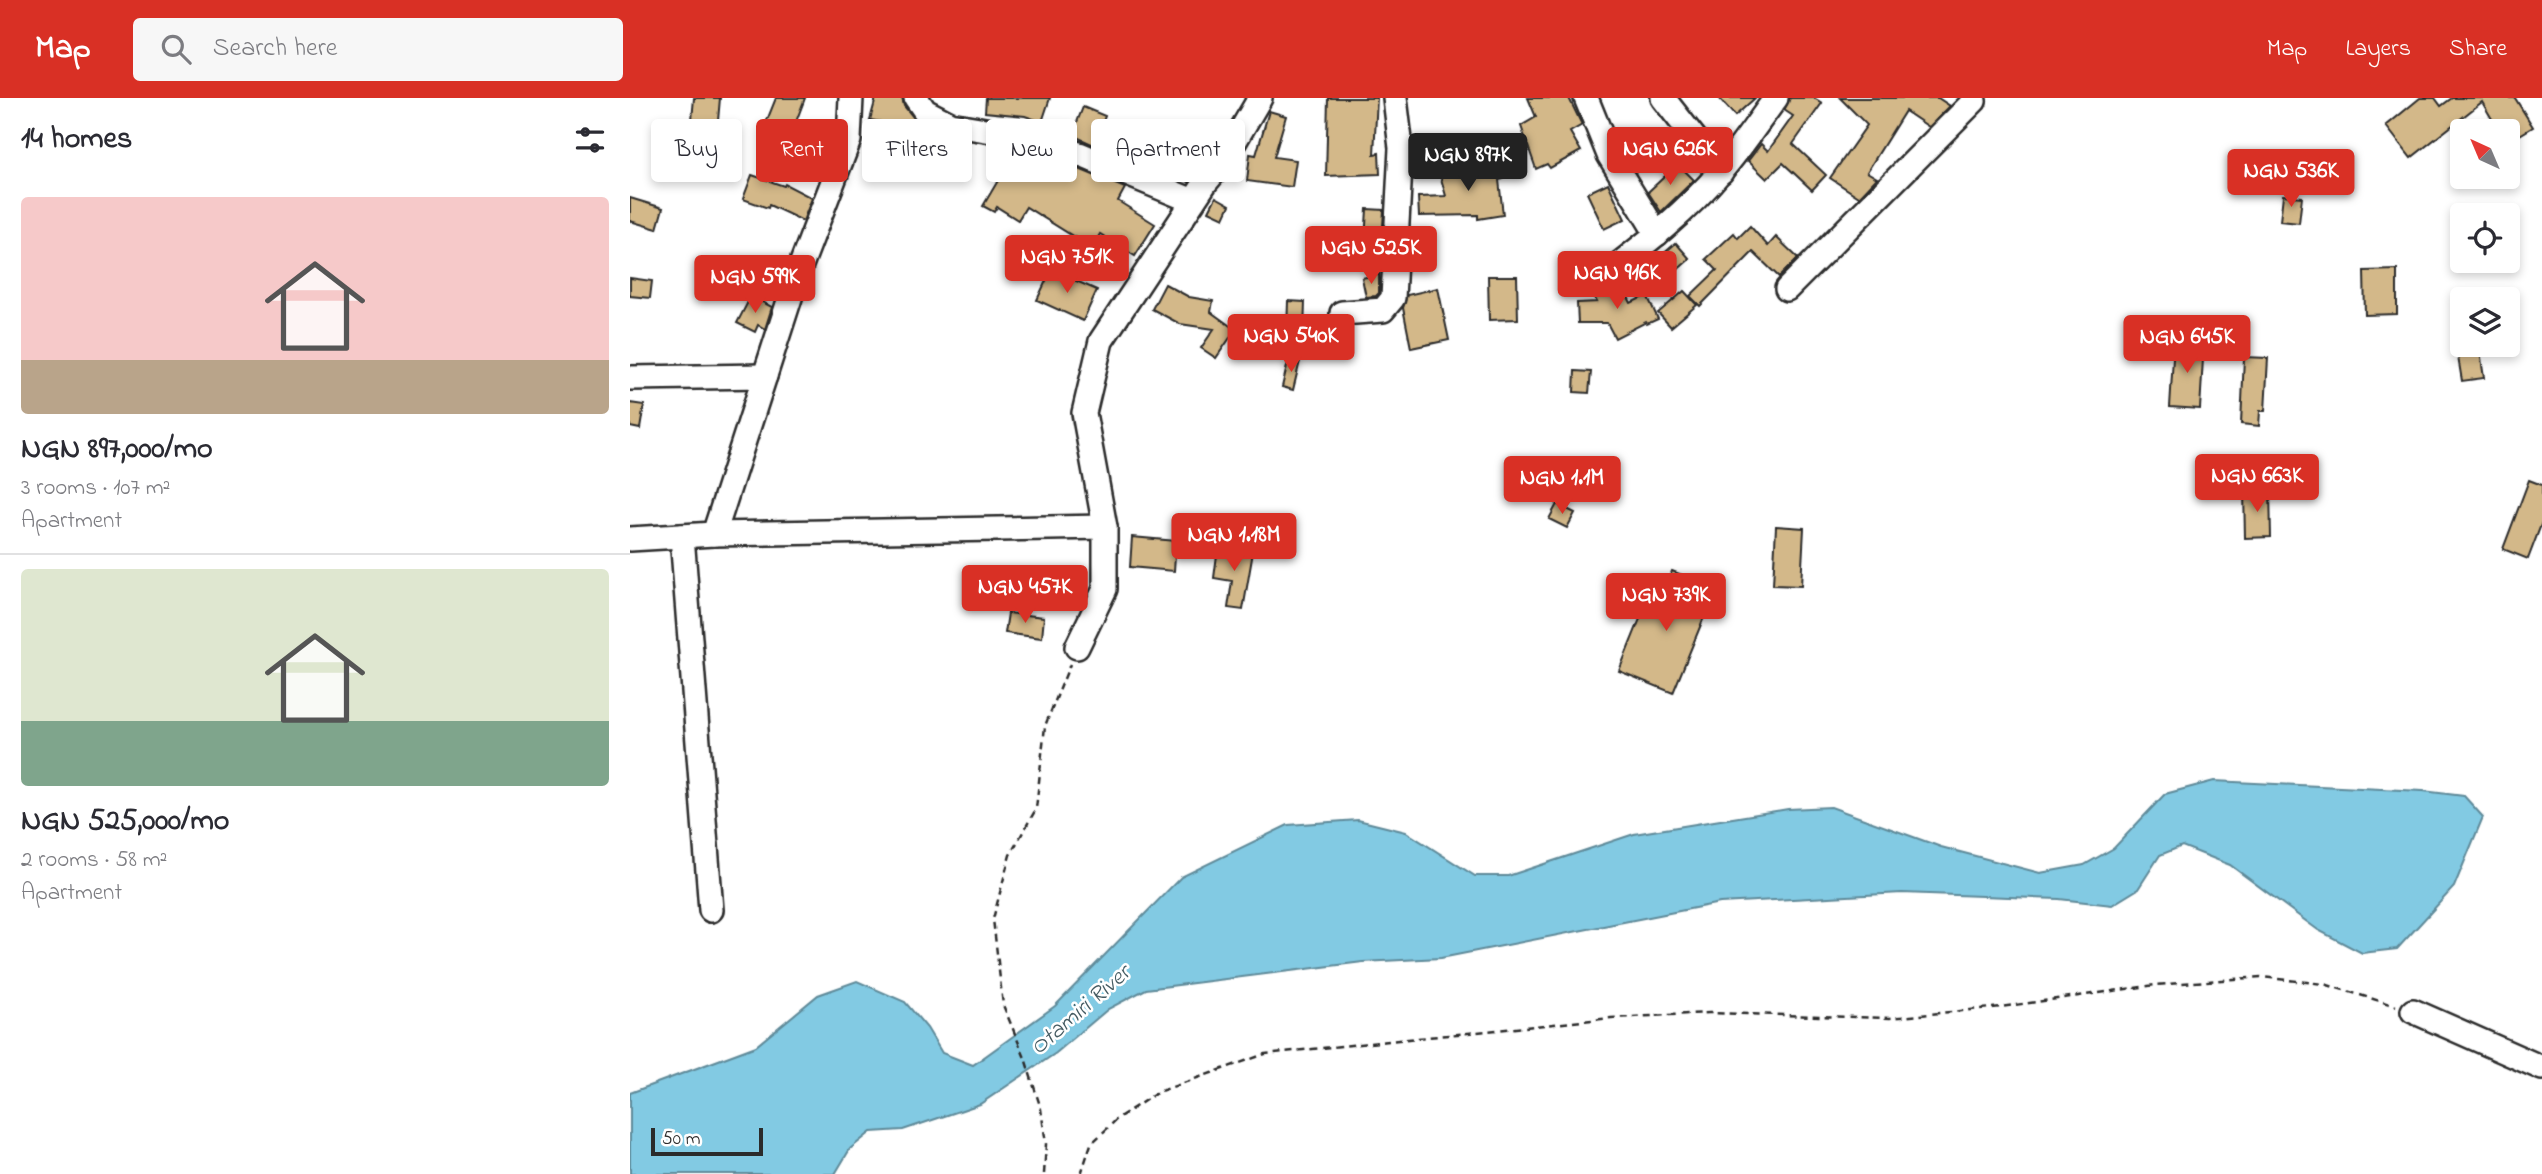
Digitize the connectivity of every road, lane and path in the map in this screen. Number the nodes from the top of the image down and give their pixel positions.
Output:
1 (851, 98) edge
2 (916, 98) edge
3 (1260, 98) edge
4 (1395, 98) edge
5 (1586, 98) edge
6 (1662, 98) edge
7 (1776, 98) edge
8 (1973, 98) edge
9 (1721, 172) junction
10 (1194, 201) junction
11 (1657, 234) junction
12 (1596, 282) dead end
13 (1787, 289) dead end
14 (1342, 313) dead end
15 (765, 376) junction
16 (630, 378) edge
17 (1105, 527) junction
18 (714, 534) junction
19 (682, 536) junction
20 (630, 539) edge
21 (1077, 647) joint
22 (712, 910) dead end
23 (2413, 1010) joint
24 (2542, 1068) edge
25 (1044, 1174) edge
26 (1081, 1174) edge

1 - 15 street
2 - 10 street
3 - 10 street
4 - 14 street
5 - 11 street
6 - 9 street
7 - 9 street
8 - 13 street
9 - 11 street
10 - 17 street
11 - 12 street
15 - 16 street
15 - 18 street
17 - 18 street
17 - 21 street
18 - 19 street
19 - 20 street
19 - 22 street
21 - 25 path
23 - 24 street
23 - 26 path

